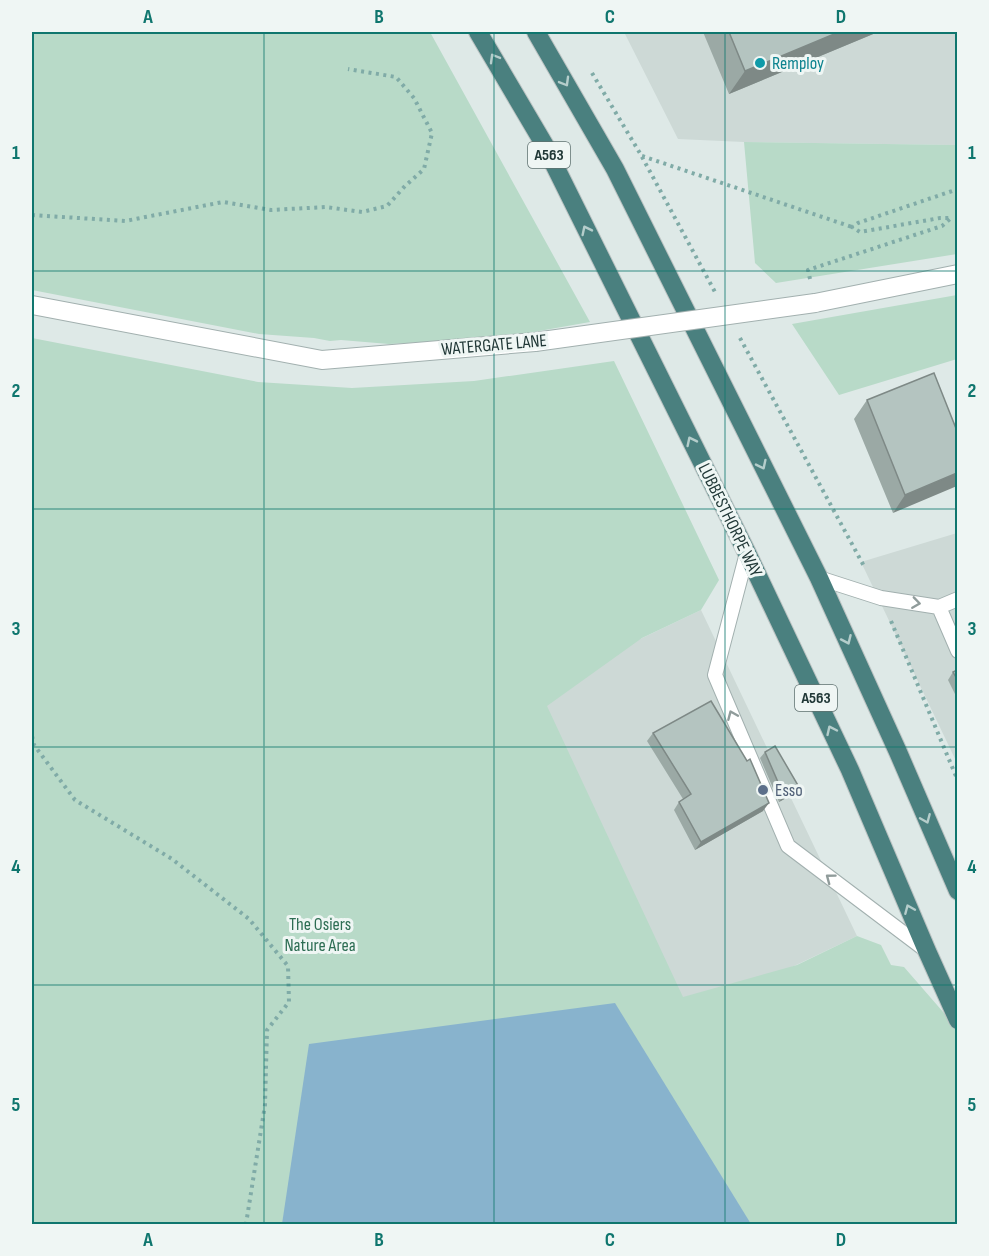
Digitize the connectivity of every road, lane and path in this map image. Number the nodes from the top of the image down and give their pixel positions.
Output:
1 (478, 32) edge
2 (536, 32) edge
3 (348, 69) dead end
4 (590, 70) dead end
5 (641, 155) junction
6 (615, 169) junction
7 (957, 189) edge
8 (32, 215) edge
9 (852, 227) junction
10 (808, 270) dead end
11 (957, 274) edge
12 (719, 300) dead end
13 (32, 305) edge
14 (736, 330) dead end
15 (747, 554) junction
16 (819, 579) junction
17 (881, 598) junction
18 (957, 599) edge
19 (939, 606) junction
20 (957, 651) edge
21 (32, 736) edge
22 (957, 781) edge
23 (957, 891) edge
24 (927, 951) junction
25 (957, 1020) edge
26 (246, 1224) edge

15 -> 1 highway, LUBBESTHORPE WAY / A563
2 -> 6 highway, A563
3 - 8 path
4 - 5 path
5 - 6 path
5 - 9 path
5 - 12 path
6 -> 16 highway, A563
7 - 9 path
9 - 10 path
11 - 13 street, WATERGATE LANE, bridge
14 - 17 path
24 -> 15 highway, LUBBESTHORPE WAY / A563
24 -> 15 lane
16 - 17 lane
16 -> 23 highway, A563
17 -> 19 lane
17 - 22 path
18 - 19 lane
19 - 20 lane
21 - 26 path
24 - 25 highway, LUBBESTHORPE WAY / A563

